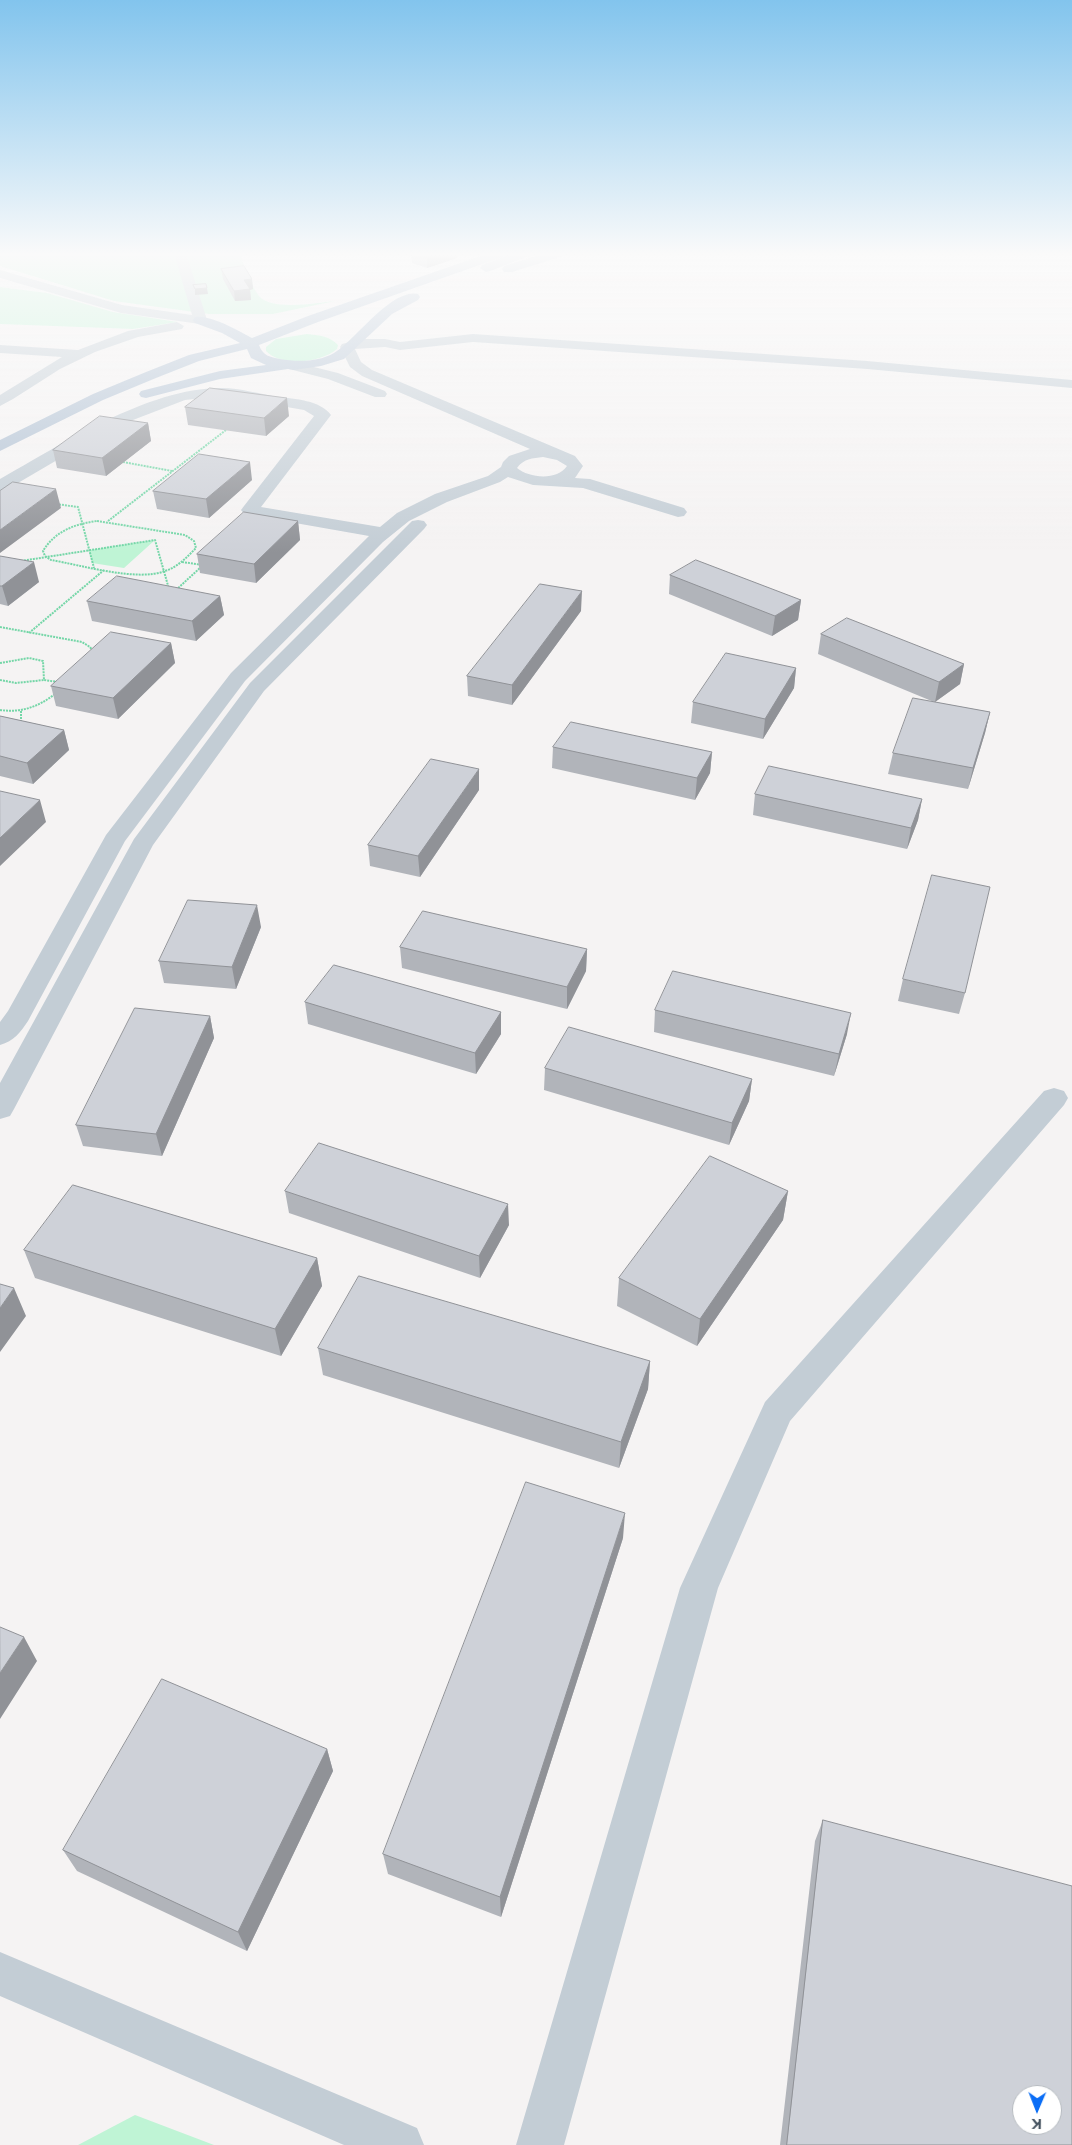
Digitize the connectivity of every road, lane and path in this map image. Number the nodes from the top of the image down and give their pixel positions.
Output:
1 (18, 353) edge
2 (55, 353) edge
3 (198, 353) edge
4 (214, 353) edge
5 (255, 353) edge
6 (340, 353) edge
7 (349, 353) edge
8 (690, 353) edge
9 (81, 354) joint
10 (0, 357) edge
11 (194, 358) junction
12 (294, 366) junction
13 (238, 373) junction
14 (1072, 384) edge
15 (223, 392) junction
16 (7, 394) edge
17 (0, 401) edge
18 (226, 430) edge
19 (0, 446) edge
20 (557, 455) junction
21 (0, 462) edge
22 (123, 462) edge
23 (511, 465) junction
24 (575, 466) junction
25 (173, 472) junction
26 (544, 481) junction
27 (0, 486) edge
28 (146, 492) junction
29 (156, 493) edge
30 (49, 503) edge
31 (108, 522) junction
32 (82, 523) junction
33 (383, 533) junction
34 (89, 550) junction
35 (47, 557) junction
36 (19, 562) edge
37 (181, 562) junction
38 (203, 565) junction
39 (208, 566) edge
40 (94, 568) junction
41 (104, 570) junction
42 (164, 573) junction
43 (0, 627) edge
44 (29, 633) junction
45 (93, 659) edge
46 (0, 663) edge
47 (0, 680) edge
48 (44, 680) junction
49 (59, 682) edge
50 (60, 690) edge
51 (0, 710) edge
52 (21, 710) junction
53 (21, 730) edge
54 (0, 1036) edge
55 (0, 1097) edge
56 (1054, 1098) dead end
57 (0, 1103) edge
58 (0, 1109) edge
59 (0, 1974) edge
60 (400, 2145) edge
61 (540, 2145) edge

1 - 10 street
2 - 9 street
3 - 11 main road
4 - 11 main road
5 - 12 main road
6 - 12 main road
7 - 20 street
8 - 14 street
9 - 16 street
11 - 19 main road
12 - 13 main road
12 - 23 street
13 - 15 street
13 - 21 main road
15 - 27 street
15 - 33 street
16 - 17 street
18 - 25 path
20 - 23 street
20 - 24 street
22 - 25 path
23 - 26 street
23 - 33 street
24 - 26 street
24 - 26 street
25 - 28 path
26 - 58 street
28 - 29 path
28 - 31 path
30 - 32 path
31 - 32 path
31 - 37 path
32 - 34 path
32 - 35 path
33 - 54 street
34 - 35 path
34 - 40 path
34 - 42 path
35 - 36 path
35 - 40 path
37 - 38 path
37 - 42 path
38 - 39 path
38 - 42 path
40 - 41 path
41 - 42 path
41 - 44 path
43 - 44 path
44 - 45 path
46 - 48 path
47 - 48 path
48 - 49 path
50 - 52 path
51 - 52 path
52 - 53 path
55 - 57 street
56 - 61 street
59 - 60 street

